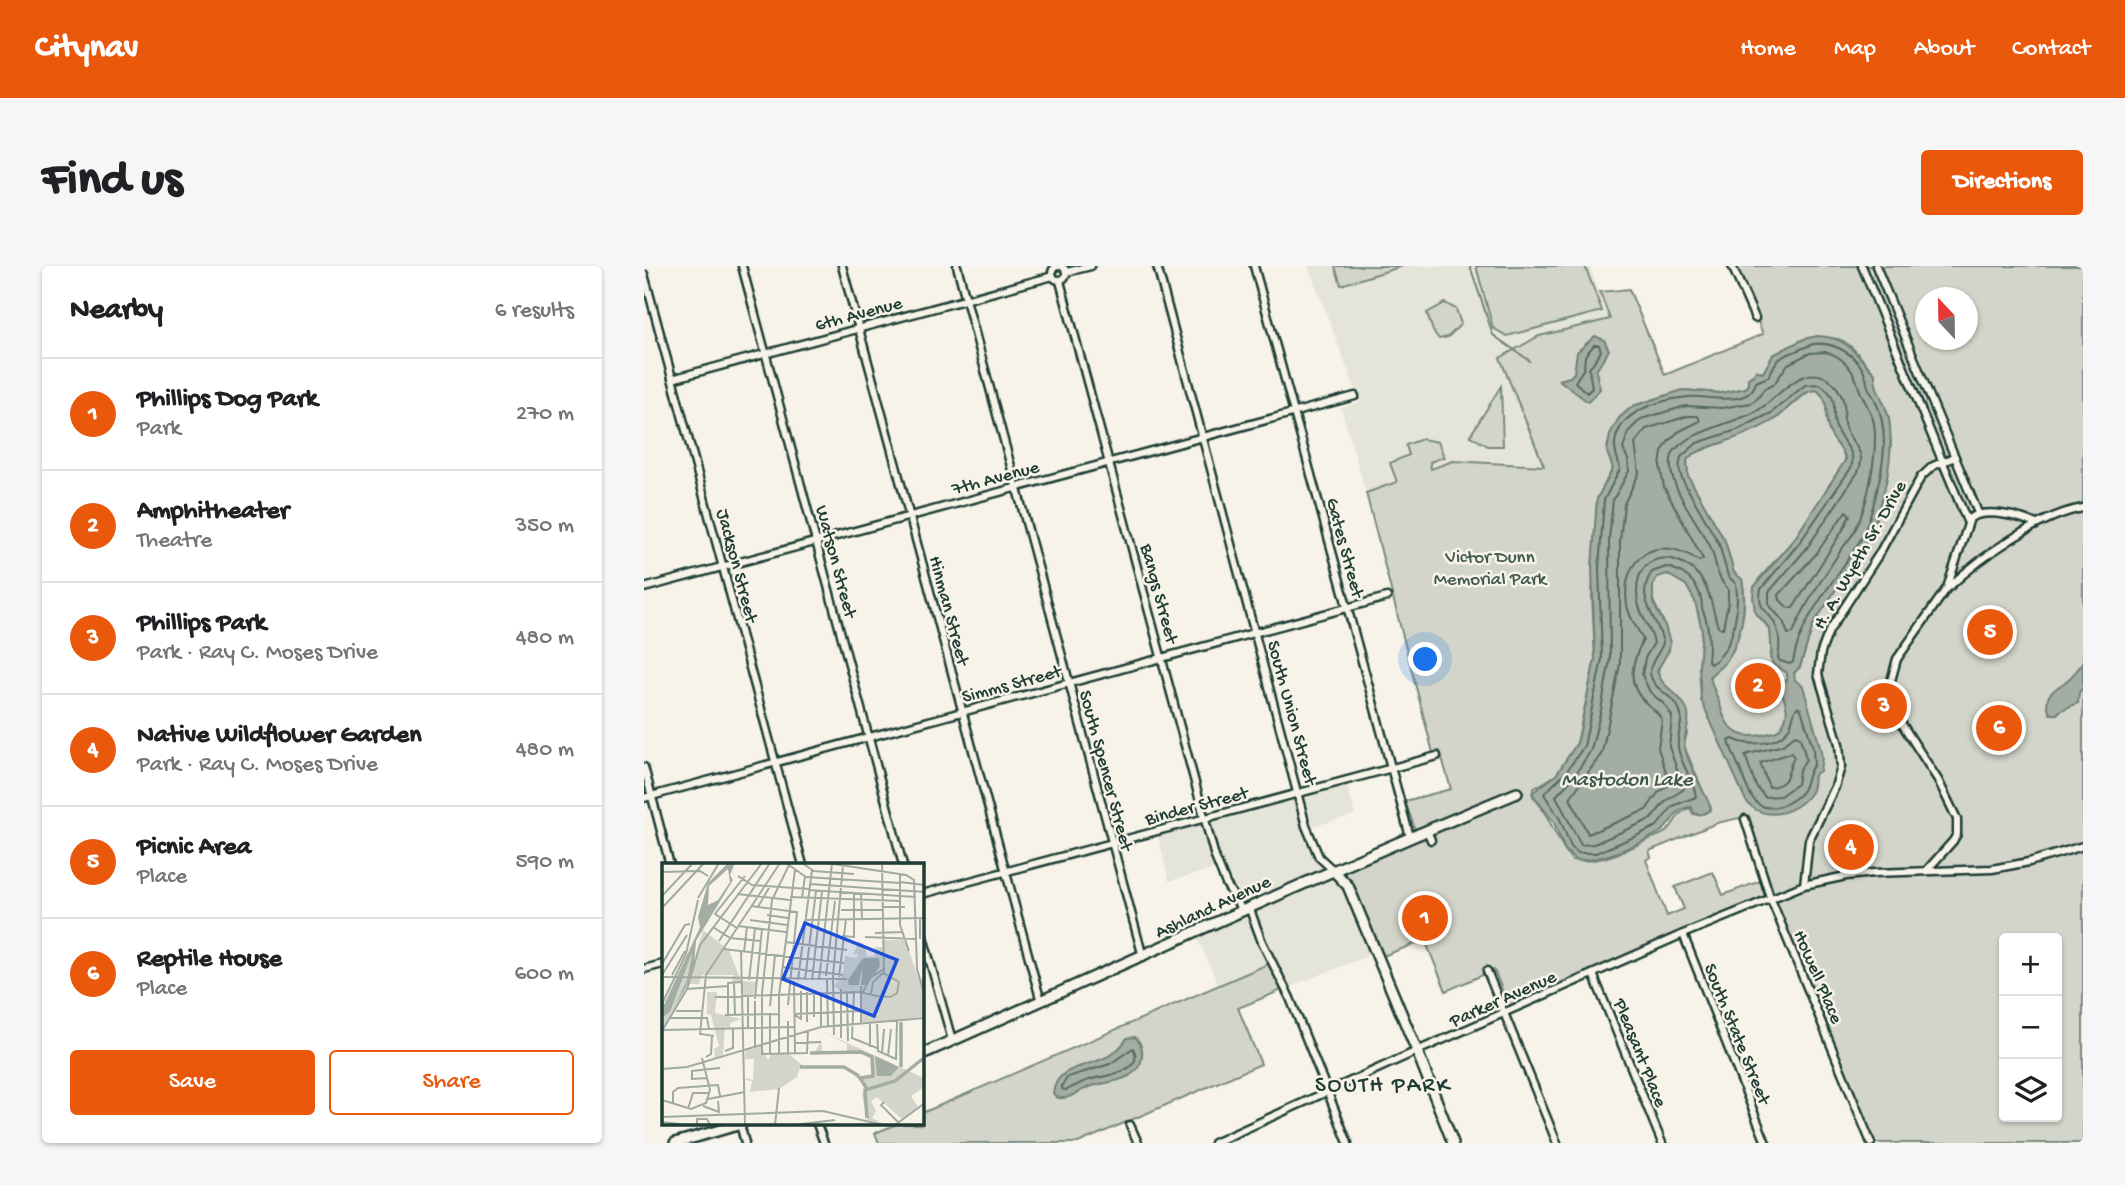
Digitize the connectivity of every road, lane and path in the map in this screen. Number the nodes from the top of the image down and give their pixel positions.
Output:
1 (743, 266) edge
2 (842, 266) edge
3 (957, 266) edge
4 (1056, 266) edge
5 (1091, 266) edge
6 (1157, 266) edge
7 (1254, 266) edge
8 (1732, 266) edge
9 (1862, 266) edge
10 (1876, 266) edge
11 (1067, 272) junction
12 (644, 274) edge
13 (1053, 276) junction
14 (1060, 281) junction
15 (1887, 293) junction
16 (966, 299) junction
17 (1875, 299) junction
18 (1755, 318) dead end
19 (858, 328) junction
20 (765, 353) junction
21 (672, 379) junction
22 (1355, 396) dead end
23 (1294, 412) junction
24 (1203, 436) junction
25 (1955, 457) junction
26 (1109, 462) junction
27 (1943, 462) junction
28 (1017, 487) junction
29 (2083, 508) edge
30 (1978, 513) junction
31 (909, 515) junction
32 (1967, 521) junction
33 (2036, 524) junction
34 (816, 540) junction
35 (722, 566) junction
36 (644, 588) edge
37 (1948, 588) junction
38 (1387, 597) dead end
39 (1347, 608) junction
40 (1255, 634) junction
41 (1163, 659) junction
42 (1069, 683) junction
43 (961, 712) junction
44 (868, 737) junction
45 (1437, 756) dead end
46 (775, 762) junction
47 (644, 767) edge
48 (1391, 768) junction
49 (1297, 793) junction
50 (1517, 793) dead end
51 (648, 797) edge
52 (1205, 818) junction
53 (1745, 819) dead end
54 (1427, 830) junction
55 (1410, 837) junction
56 (1431, 840) dead end
57 (1111, 844) junction
58 (2083, 846) edge
59 (669, 863) edge
60 (802, 863) edge
61 (902, 863) edge
62 (1333, 870) junction
63 (1927, 870) junction
64 (1004, 872) junction
65 (1804, 885) junction
66 (924, 893) edge
67 (1770, 897) junction
68 (1245, 908) junction
69 (1683, 934) junction
70 (924, 940) edge
71 (1143, 957) junction
72 (662, 964) edge
73 (644, 969) edge
74 (1487, 971) dead end
75 (1593, 974) junction
76 (1041, 1002) junction
77 (1504, 1013) junction
78 (952, 1041) junction
79 (1417, 1051) junction
80 (924, 1053) edge
81 (1328, 1091) junction
82 (1130, 1125) dead end
83 (733, 1126) edge
84 (741, 1126) edge
85 (818, 1126) edge
86 (1238, 1133) junction
87 (676, 1143) edge
88 (745, 1143) edge
89 (824, 1143) edge
90 (1138, 1143) edge
91 (1214, 1143) edge
92 (1242, 1143) edge
93 (1348, 1143) edge
94 (1453, 1143) edge
95 (1557, 1143) edge
96 (1662, 1143) edge
97 (1766, 1143) edge
98 (1871, 1143) edge

1 - 20 street, Watson Street
2 - 19 street, Hinman Street
3 - 16 street, South Spencer Street
4 - 11 street
4 - 13 street
5 - 11 street
6 - 24 street, South Union Street
7 - 23 street, Gates Street
8 - 18 street
9 - 17 street
10 - 15 street
11 - 14 street
12 - 21 street, Jackson Street
13 - 14 street
13 - 16 street, 6th Avenue
14 - 26 street, Bangs Street
15 - 17 street
15 - 25 street
16 - 19 street, 6th Avenue
16 - 28 street, South Spencer Street
17 - 27 street
19 - 20 street, 6th Avenue
19 - 31 street, Hinman Street
20 - 21 street, 6th Avenue
20 - 34 street, Watson Street
21 - 35 street, Jackson Street
22 - 23 street, 7th Avenue
23 - 24 street, 7th Avenue
23 - 39 street, Gates Street
24 - 26 street, 7th Avenue
24 - 40 street, South Union Street
25 - 27 street, H. A. Wyeth Sr. Drive
25 - 30 street
26 - 28 street, 7th Avenue
26 - 41 street, Bangs Street
27 - 32 street
27 - 65 street, H. A. Wyeth Sr. Drive
28 - 31 street, 7th Avenue
28 - 42 street, South Spencer Street
29 - 33 street
30 - 32 street
30 - 33 street
31 - 34 street, 7th Avenue
31 - 43 street, Hinman Street
32 - 37 street
33 - 37 street
34 - 35 street, 7th Avenue
34 - 44 street, Watson Street
35 - 36 street, 7th Avenue
35 - 46 street, Jackson Street
37 - 63 street
38 - 39 street, Simms Street
39 - 40 street, Simms Street
39 - 48 street, Gates Street
40 - 41 street, Simms Street
40 - 49 street, South Union Street
41 - 42 street, Simms Street
41 - 52 street, Bangs Street
42 - 43 street, Simms Street
42 - 57 street, South Spencer Street
43 - 44 street, Simms Street
43 - 64 street, Hinman Street
44 - 46 street, Simms Street
44 - 61 street, Watson Street
45 - 48 street, Binder Street
46 - 51 street, Simms Street
46 - 60 street, Jackson Street
47 - 51 street
48 - 49 street, Binder Street
48 - 55 street, Gates Street
49 - 52 street, Binder Street
49 - 62 street, South Union Street
50 - 54 street, Ashland Avenue
51 - 59 street
52 - 57 street, Binder Street
52 - 68 street, Bangs Street
53 - 67 street, Howell Place
54 - 55 street, Ashland Avenue
54 - 56 street
55 - 62 street, Ashland Avenue
57 - 64 street, Binder Street
57 - 71 street, South Spencer Street
58 - 63 street, Parker Avenue
62 - 68 street, Ashland Avenue
62 - 79 street, South Union Street
63 - 65 street, Parker Avenue
64 - 66 street, Binder Street
64 - 76 street, Hinman Street
65 - 67 street, Parker Avenue
67 - 69 street, Parker Avenue
67 - 98 street, Howell Place
68 - 71 street, Ashland Avenue
68 - 81 street, Bangs Street
69 - 75 street, Parker Avenue
69 - 97 street, South State Street
70 - 78 street
71 - 76 street, Ashland Avenue
72 - 73 street
74 - 77 street
75 - 77 street, Parker Avenue
75 - 96 street, Pleasant Place
76 - 78 street, Ashland Avenue
77 - 79 street, Parker Avenue
77 - 95 street
78 - 80 street, Ashland Avenue
79 - 81 street, Parker Avenue
79 - 94 street, South Union Street
81 - 86 street, Parker Avenue
81 - 93 street, Bangs Street
82 - 90 street
83 - 87 street
84 - 88 street
85 - 89 street
86 - 91 street, Parker Avenue
86 - 92 street

